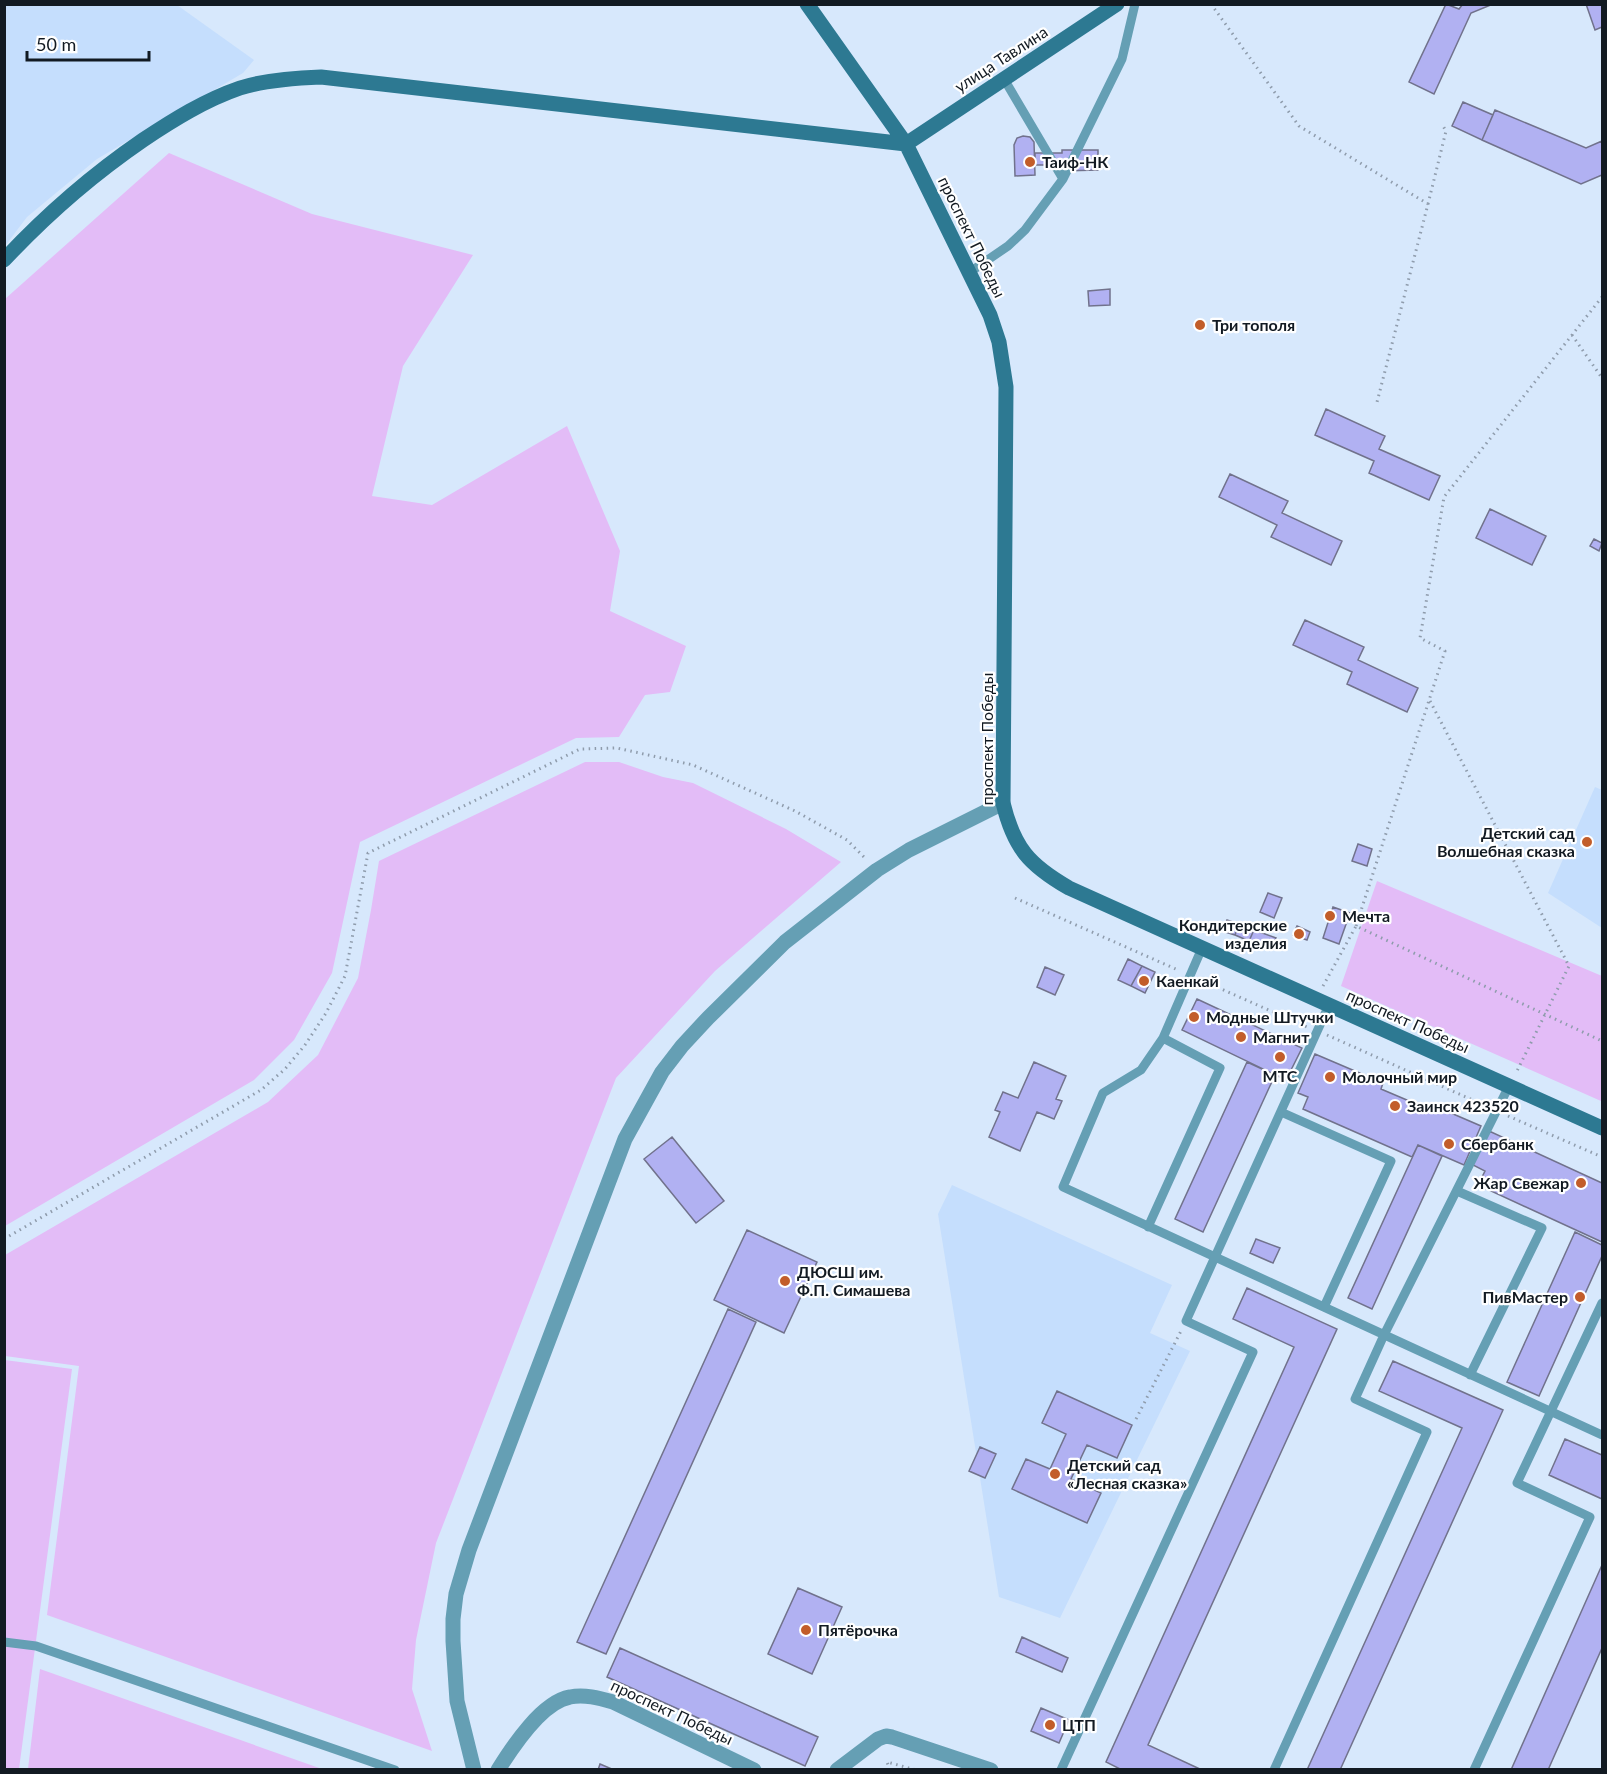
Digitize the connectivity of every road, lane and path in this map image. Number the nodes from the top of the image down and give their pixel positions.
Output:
1 (807, 4) edge
2 (1117, 4) edge
3 (1135, 4) edge
4 (1211, 4) edge
5 (1004, 79) junction
6 (1443, 126) dead end
7 (906, 144) junction
8 (1064, 179) junction
9 (1428, 204) junction
10 (4, 260) edge
11 (970, 272) junction
12 (1602, 297) edge
13 (1572, 335) junction
14 (1602, 378) edge
15 (1376, 406) dead end
16 (1430, 701) junction
17 (1003, 803) junction
18 (877, 870) junction
19 (1356, 926) junction
20 (1202, 948) junction
21 (1323, 1002) junction
22 (1545, 1014) junction
23 (1305, 1026) dead end
24 (1163, 1038) junction
25 (1602, 1041) edge
26 (1509, 1086) junction
27 (1281, 1112) junction
28 (1602, 1128) edge
29 (1457, 1191) junction
30 (1148, 1227) junction
31 (4, 1239) edge
32 (1215, 1258) junction
33 (1602, 1303) edge
34 (1324, 1307) junction
35 (1186, 1321) junction
36 (1384, 1335) junction
37 (1470, 1375) junction
38 (1550, 1411) junction
39 (1136, 1419) dead end
40 (1602, 1435) edge
41 (4, 1642) edge
42 (395, 1770) edge
43 (474, 1770) edge
44 (498, 1770) edge
45 (754, 1770) edge
46 (837, 1770) edge
47 (890, 1770) edge
48 (916, 1770) edge
49 (991, 1770) edge
50 (1061, 1770) edge
51 (1274, 1770) edge
52 (1474, 1770) edge

1 - 7 main road, проспект Победы
2 - 5 main road, улица Тавлина
3 - 8 lane
4 - 9 path
5 - 7 main road, улица Тавлина
5 - 8 lane
6 - 9 path
7 - 10 main road
7 - 11 main road, проспект Победы
8 - 11 lane
9 - 15 path
11 - 17 main road, проспект Победы
12 - 13 path
13 - 14 path
13 - 16 path
16 - 19 path
16 - 22 path
17 - 18 street
17 - 20 main road, проспект Победы
18 - 31 path
18 - 43 street
19 - 21 path
19 - 22 path
20 - 21 main road, проспект Победы
20 - 24 lane
21 - 23 path
21 - 26 main road, проспект Победы
21 - 27 lane
22 - 25 path
22 - 26 path
24 - 30 lane
24 - 30 lane
26 - 28 main road, проспект Победы
26 - 29 lane
27 - 32 lane
27 - 34 lane
29 - 36 lane
29 - 37 lane
30 - 32 lane
32 - 34 lane
32 - 35 lane
33 - 38 lane
34 - 36 lane
35 - 39 path
35 - 50 lane
36 - 37 lane
36 - 51 lane
37 - 38 lane
38 - 40 lane
38 - 52 lane
41 - 42 lane
44 - 45 street, проспект Победы
46 - 49 street
47 - 48 path

